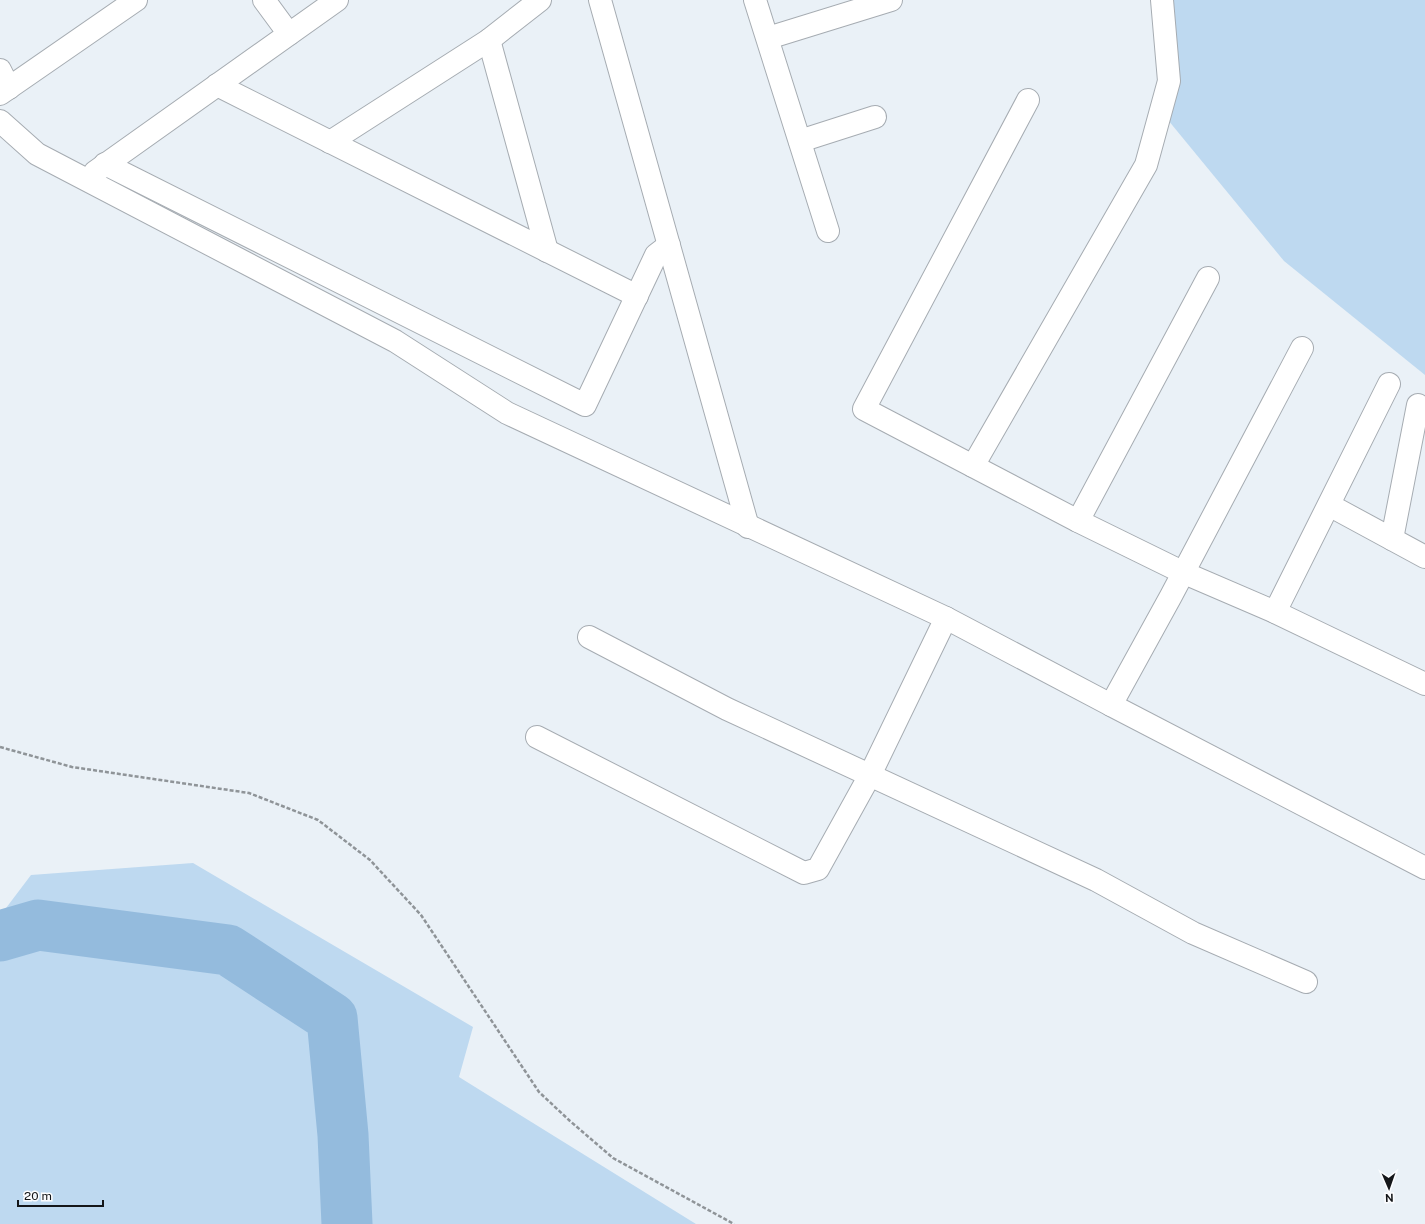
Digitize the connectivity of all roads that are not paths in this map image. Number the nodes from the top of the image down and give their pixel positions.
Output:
1 (136, 0) edge
2 (264, 0) edge
3 (337, 0) edge
4 (540, 0) edge
5 (600, 0) edge
6 (755, 0) edge
7 (891, 0) edge
8 (1162, 0) edge
9 (289, 34) junction
10 (768, 38) junction
11 (489, 40) junction
12 (3, 84) edge
13 (217, 85) junction
14 (1028, 100) dead end
15 (876, 117) dead end
16 (0, 121) edge
17 (800, 141) junction
18 (330, 142) junction
19 (105, 164) junction
20 (84, 179) junction
21 (828, 231) dead end
22 (669, 245) junction
23 (547, 251) junction
24 (1208, 278) dead end
25 (637, 296) junction
26 (1302, 348) dead end
27 (1389, 384) dead end
28 (1418, 405) dead end
29 (974, 466) junction
30 (1329, 505) junction
31 (1078, 521) junction
32 (748, 527) junction
33 (1392, 539) junction
34 (1425, 557) edge
35 (1182, 572) junction
36 (1275, 612) junction
37 (946, 618) junction
38 (589, 637) dead end
39 (1425, 684) edge
40 (1111, 705) junction
41 (537, 737) dead end
42 (870, 775) junction
43 (1425, 868) edge
44 (1306, 982) dead end

1 - 12 street
2 - 9 street
3 - 9 street
4 - 11 street
5 - 22 street
6 - 10 street
7 - 10 street
8 - 29 street
9 - 13 street
10 - 17 street
11 - 18 street
11 - 23 street
13 - 18 street
13 - 19 street
14 - 29 street
15 - 17 street
16 - 20 street
17 - 21 street
18 - 23 street
19 - 20 street
19 - 25 street
20 - 32 street
22 - 25 street
22 - 32 street
23 - 25 street
24 - 31 street
26 - 35 street
27 - 30 street
28 - 33 street
29 - 31 street
30 - 33 street
30 - 36 street
31 - 35 street
32 - 37 street
33 - 34 street
35 - 36 street
35 - 40 street
36 - 39 street
37 - 40 street
37 - 42 street
38 - 42 street
40 - 43 street
41 - 42 street
42 - 44 street

